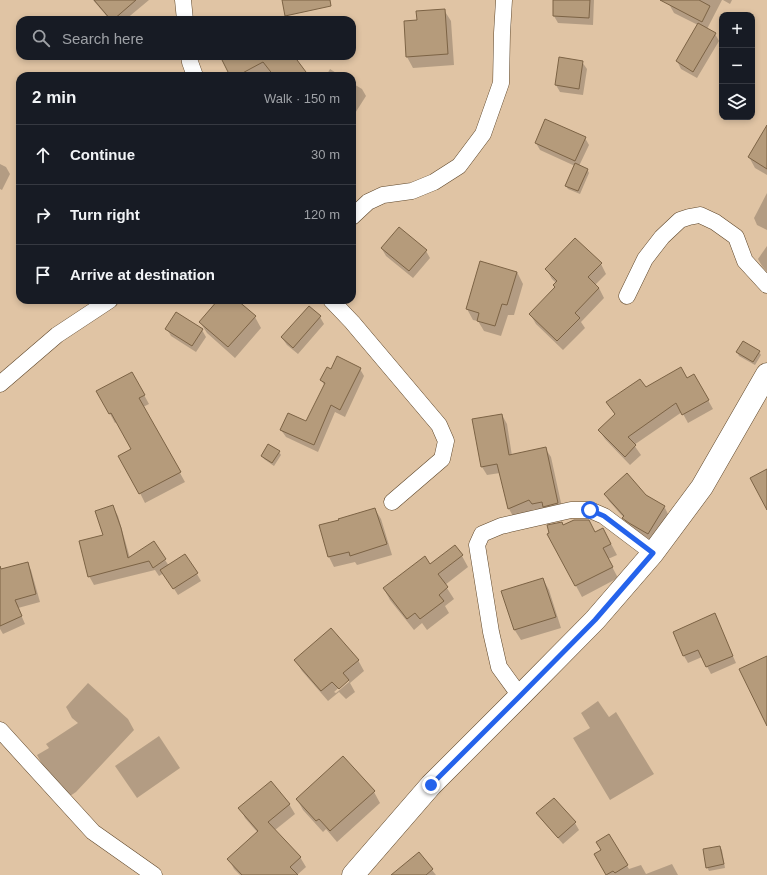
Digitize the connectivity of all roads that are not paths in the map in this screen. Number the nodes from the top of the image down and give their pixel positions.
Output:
1 (183, 0) edge
2 (504, 0) edge
3 (185, 16) edge
4 (190, 60) edge
5 (194, 72) edge
6 (356, 214) edge
7 (767, 285) edge
8 (627, 296) dead end
9 (104, 304) edge
10 (335, 304) edge
11 (767, 374) edge
12 (0, 384) edge
13 (392, 502) dead end
14 (653, 553) junction
15 (520, 696) junction
16 (0, 730) edge
17 (154, 875) edge
18 (353, 875) edge

1 - 3 street
2 - 6 street
4 - 5 street
7 - 8 street
9 - 12 street
10 - 13 street
11 - 14 main road
14 - 15 main road
14 - 15 street
15 - 18 main road
16 - 17 street

